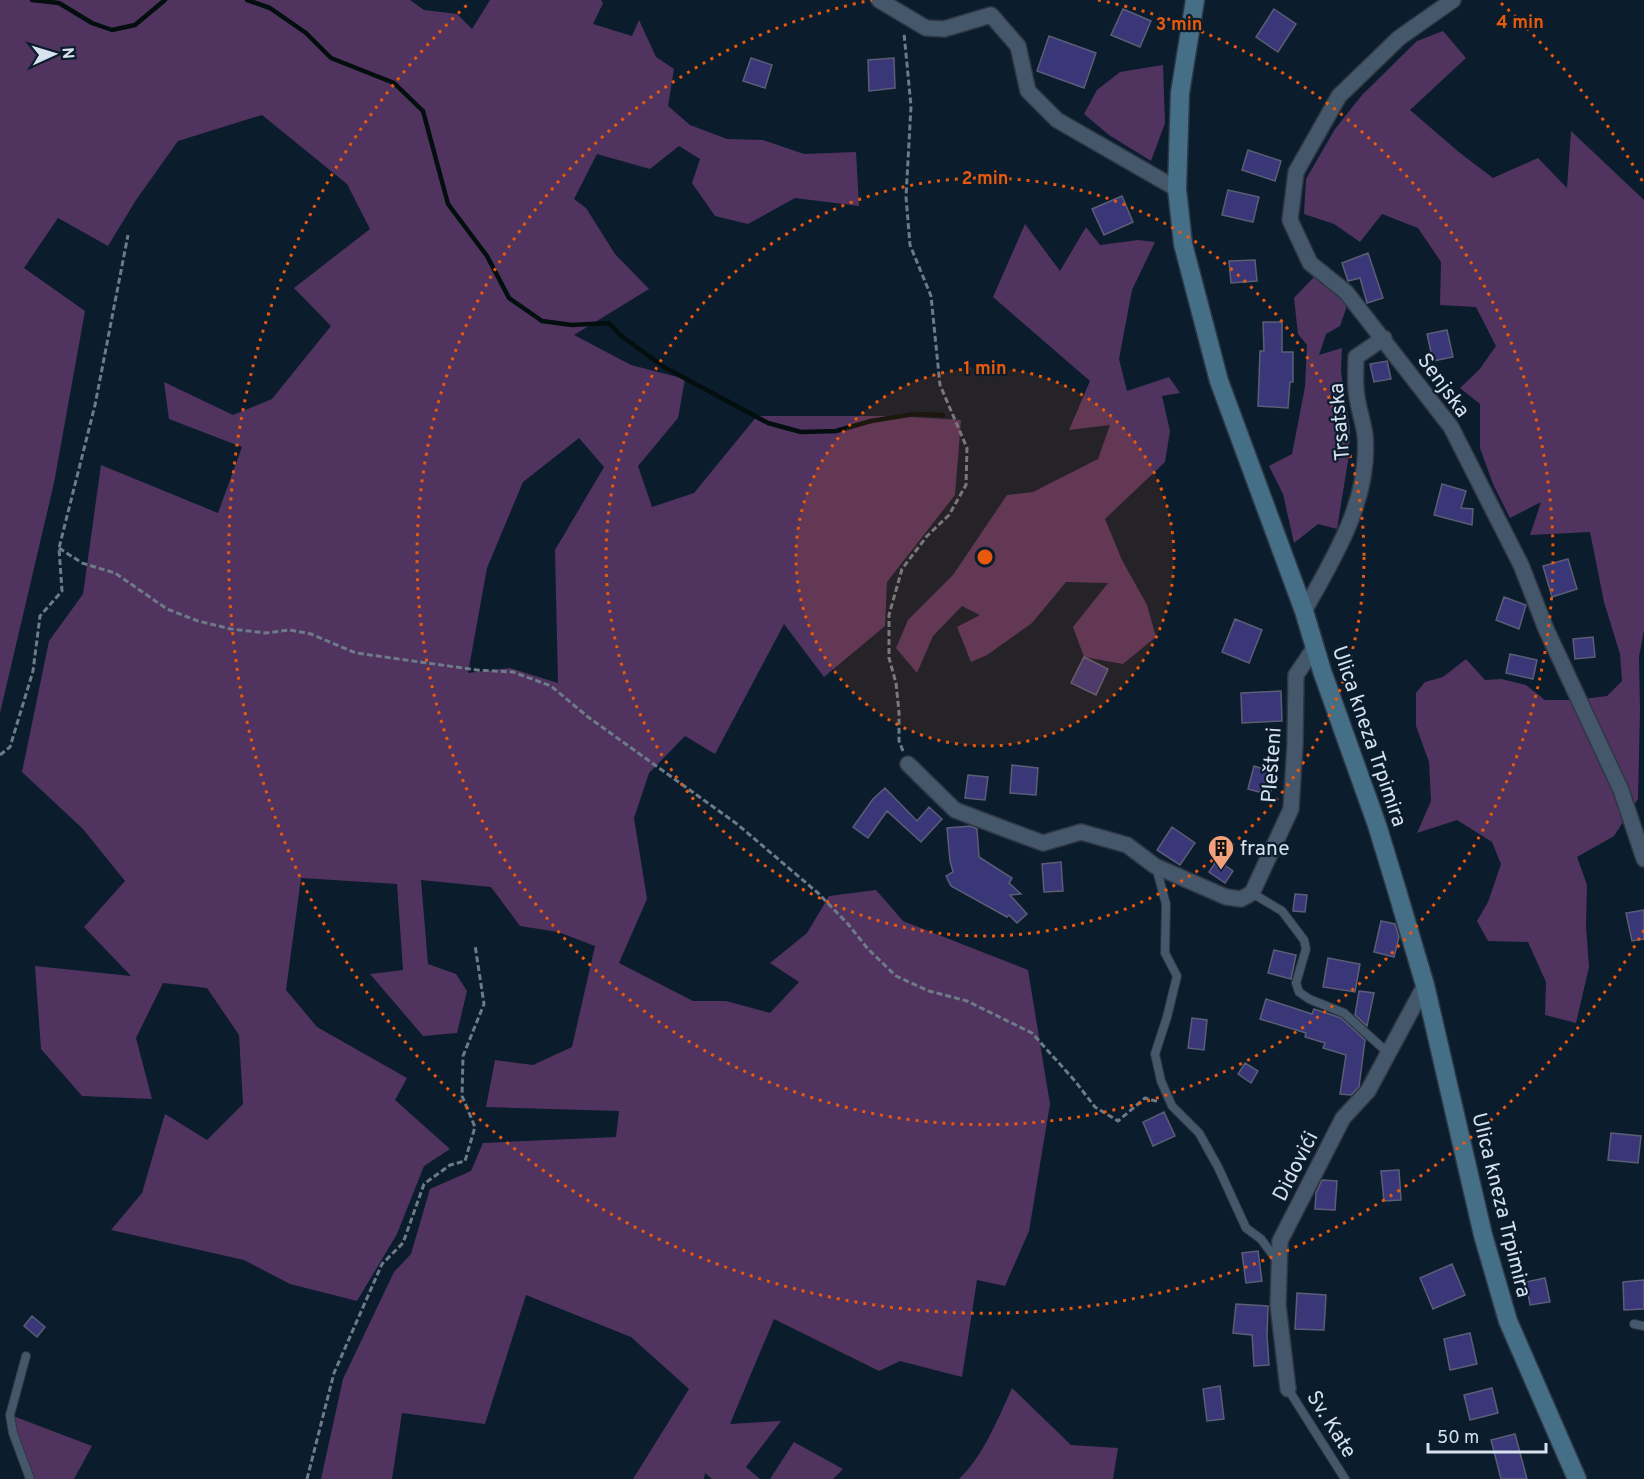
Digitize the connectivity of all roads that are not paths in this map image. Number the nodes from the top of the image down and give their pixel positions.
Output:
1 (879, 0) edge
2 (1195, 0) edge
3 (1452, 0) edge
4 (1177, 189) junction
5 (1384, 338) junction
6 (1304, 610) junction
7 (1315, 647) junction
8 (908, 764) road end
9 (1644, 859) edge
10 (1155, 866) junction
11 (1252, 893) junction
12 (1425, 985) junction
13 (1389, 1053) junction
14 (1280, 1264) junction
15 (1634, 1324) dead end
16 (1644, 1326) edge
17 (26, 1356) dead end
18 (1288, 1389) joint
19 (30, 1479) edge
20 (1346, 1479) edge
21 (1577, 1479) edge

1 - 4 street
2 - 4 main road, Ulica kneza Trpimira
3 - 5 street, Senjska
4 - 6 main road, Ulica kneza Trpimira
5 - 6 street, Trsatska
5 - 9 street, Senjska
6 - 7 main road, Ulica kneza Trpimira
7 - 11 street, Plešteni
7 - 12 main road, Ulica kneza Trpimira
8 - 10 street
10 - 11 street
10 - 14 lane
11 - 13 lane
12 - 13 street, Didovići
12 - 21 main road, Ulica kneza Trpimira
13 - 14 street, Didovići
14 - 18 street, Didovići
15 - 16 lane
17 - 19 lane
18 - 20 lane, Sv. Kate

